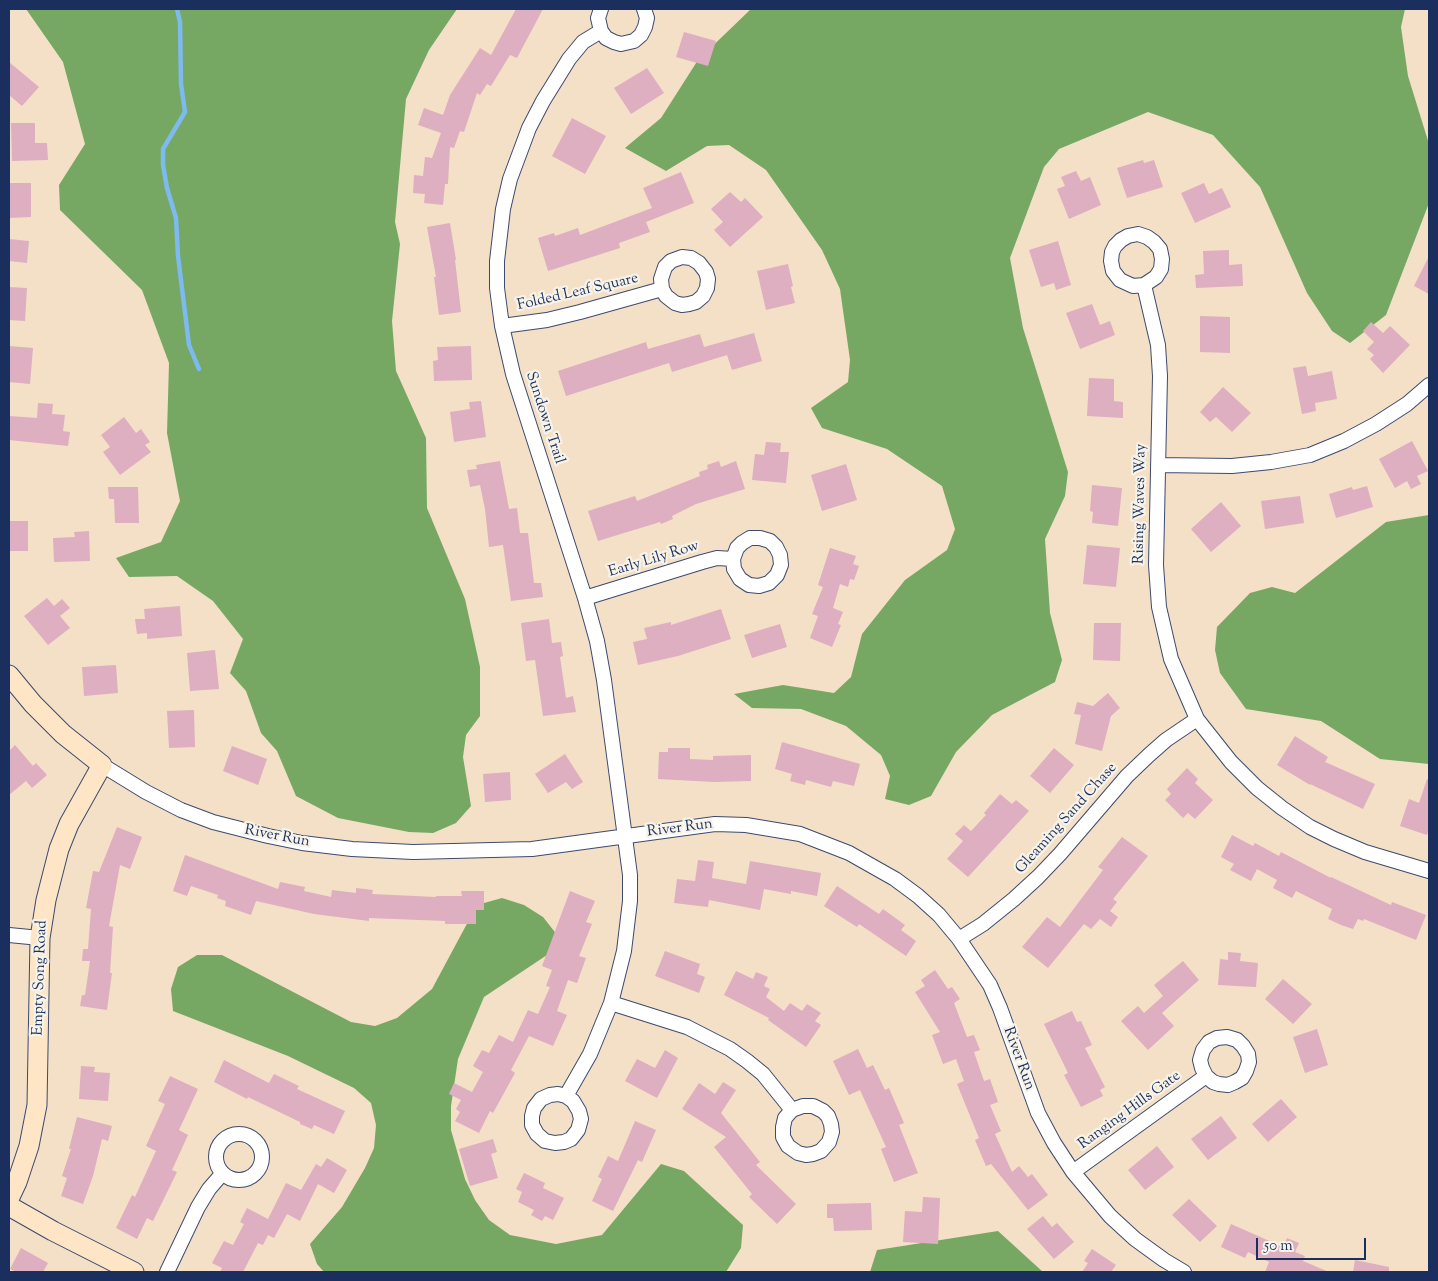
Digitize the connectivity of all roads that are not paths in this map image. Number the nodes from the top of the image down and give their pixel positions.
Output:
1 (601, 9) edge
2 (644, 9) edge
3 (601, 31) junction
4 (1144, 285) dead end
5 (662, 289) dead end
6 (502, 326) junction
7 (1429, 385) edge
8 (1158, 465) junction
9 (733, 559) dead end
10 (585, 598) junction
11 (9, 675) edge
12 (1197, 719) junction
13 (102, 765) junction
14 (625, 836) junction
15 (1429, 871) edge
16 (9, 935) edge
17 (40, 938) junction
18 (959, 938) junction
19 (611, 1003) junction
20 (1206, 1076) dead end
21 (566, 1096) dead end
22 (792, 1110) dead end
23 (1073, 1172) junction
24 (222, 1174) dead end
25 (9, 1199) edge
26 (9, 1206) edge
27 (134, 1272) edge
28 (167, 1272) edge
29 (1184, 1272) edge

1 - 3 street
2 - 3 street
3 - 6 street, Sundown Trail
4 - 8 street, Rising Waves Way
5 - 6 street, Folded Leaf Square
6 - 10 street, Sundown Trail
7 - 8 street
8 - 12 street, Rising Waves Way
9 - 10 street, Early Lily Row
10 - 14 street, Sundown Trail
11 - 13 street, River Run
12 - 15 street, Rising Waves Way
12 - 18 street, Gleaming Sand Chase
13 - 14 street, River Run
13 - 17 street, Empty Song Road
14 - 18 street, River Run
14 - 19 street, Sundown Trail
16 - 17 street
17 - 25 street, Empty Song Road
18 - 23 street, River Run
19 - 21 street, Sundown Trail
19 - 22 street
20 - 23 street, Ranging Hills Gate
23 - 29 street, River Run
24 - 28 street
26 - 27 street

